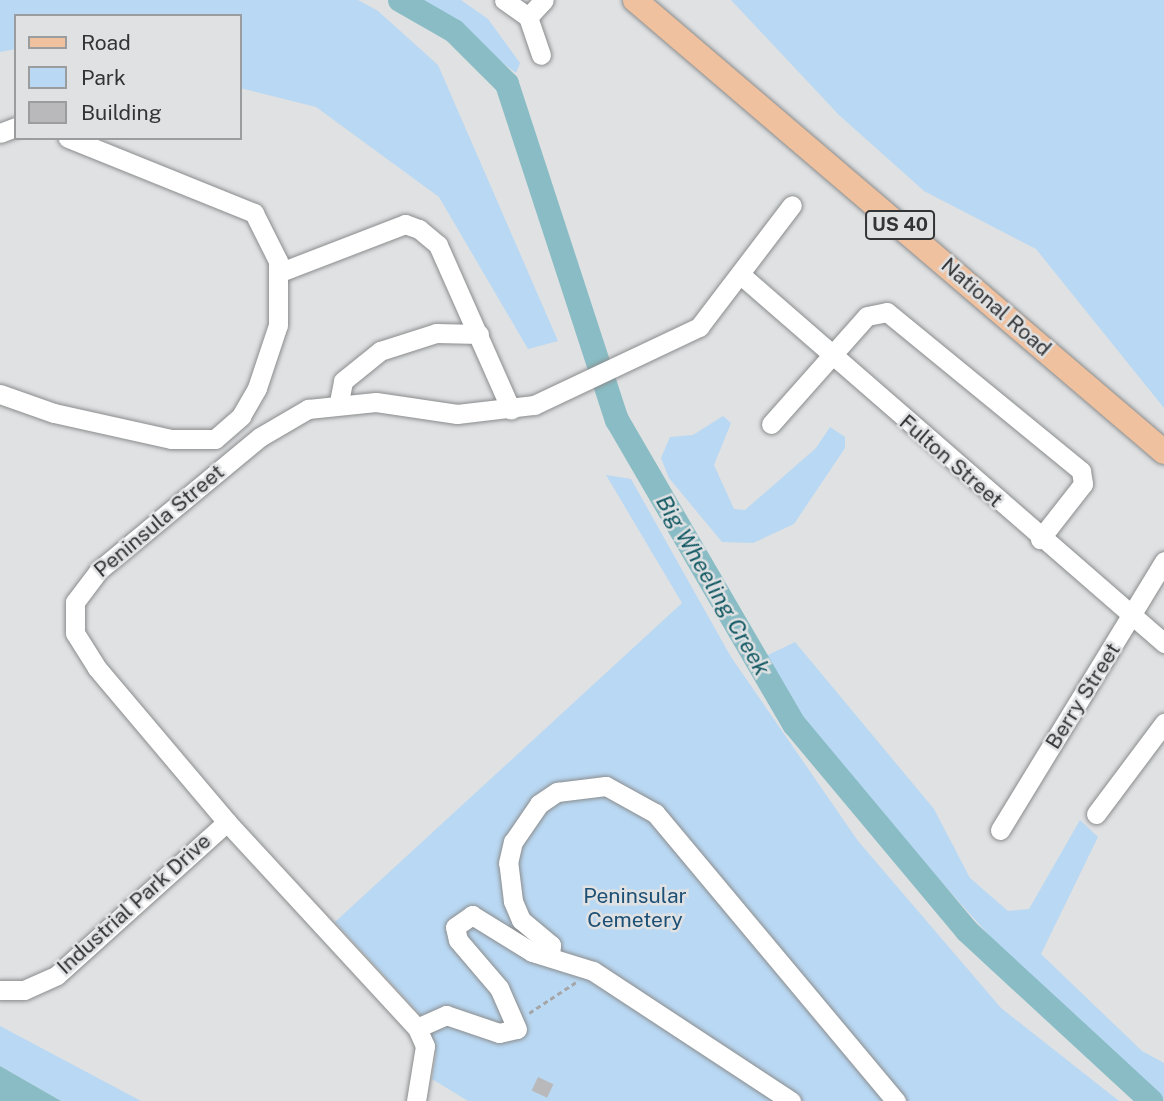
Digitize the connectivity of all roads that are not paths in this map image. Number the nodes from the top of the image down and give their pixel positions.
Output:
1 (504, 0) edge
2 (544, 0) edge
3 (635, 0) edge
4 (528, 17) junction
5 (541, 55) dead end
6 (73, 140) edge
7 (792, 205) dead end
8 (278, 273) junction
9 (741, 275) junction
10 (479, 334) junction
11 (831, 355) junction
12 (0, 394) edge
13 (339, 402) junction
14 (511, 410) junction
15 (241, 416) junction
16 (771, 424) dead end
17 (260, 437) junction
18 (1164, 452) edge
19 (1040, 539) junction
20 (1164, 561) edge
21 (1133, 616) junction
22 (1164, 643) edge
23 (1164, 723) edge
24 (1096, 814) dead end
25 (227, 822) junction
26 (1000, 830) dead end
27 (550, 955) junction
28 (0, 990) edge
29 (417, 1028) junction
30 (416, 1101) edge
31 (791, 1101) edge
32 (896, 1101) edge

1 - 4 street
2 - 4 street
3 - 18 main road, National Road / US 40
4 - 5 street
6 - 8 street
7 - 9 street, Peninsula Street
8 - 10 street
8 - 15 street
9 - 11 street, Fulton Street
9 - 14 street, Peninsula Street
10 - 13 street
10 - 14 street
11 - 16 street
11 - 19 street, Fulton Street
11 - 19 street
12 - 15 street
13 - 14 street, Peninsula Street
13 - 17 street, Peninsula Street
15 - 17 street
17 - 25 street, Peninsula Street
19 - 21 street, Fulton Street
20 - 21 street, Berry Street
21 - 22 street, Fulton Street
21 - 26 street, Berry Street
23 - 24 street
25 - 28 street, Industrial Park Drive
25 - 29 street, Peninsula Street
27 - 29 street
27 - 31 street
27 - 32 street
29 - 30 street

